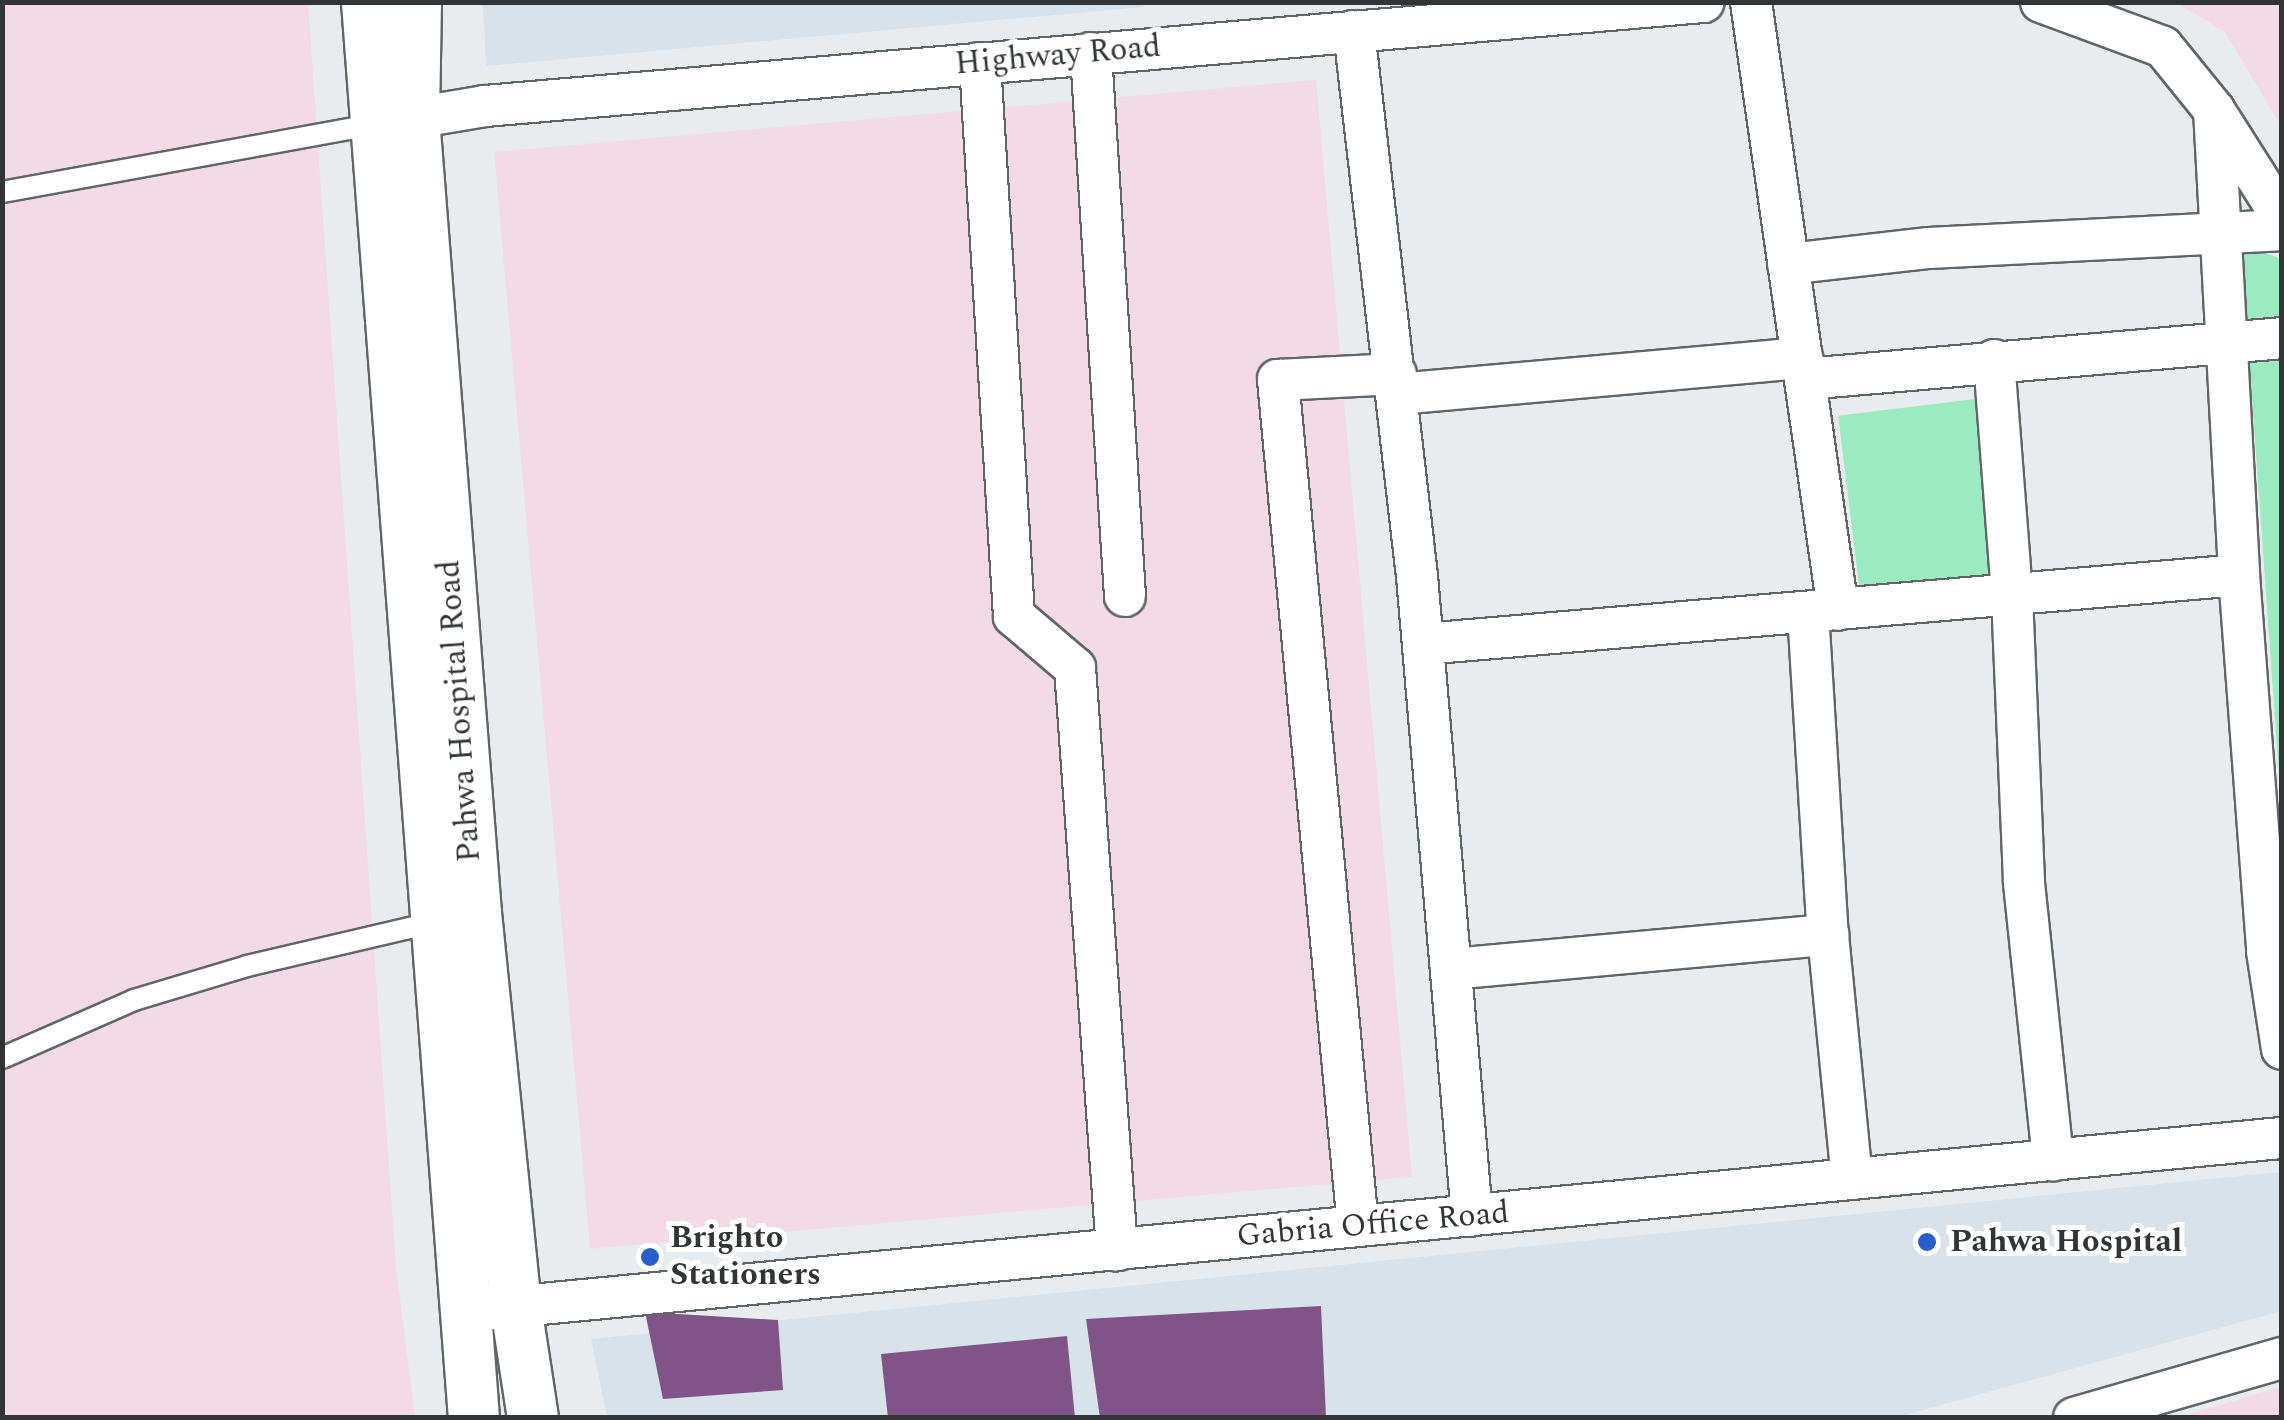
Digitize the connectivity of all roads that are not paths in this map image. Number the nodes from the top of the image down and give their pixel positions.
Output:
1 (367, 2) edge
2 (416, 2) edge
3 (1704, 2) edge
4 (1750, 2) edge
5 (2041, 2) edge
6 (1354, 30) junction
7 (1090, 53) junction
8 (980, 63) junction
9 (2214, 110) junction
10 (394, 121) junction
11 (2, 192) edge
12 (2282, 217) edge
13 (2282, 230) edge
14 (2220, 233) junction
15 (1788, 264) junction
16 (2282, 338) edge
17 (2227, 342) junction
18 (1994, 360) junction
19 (1803, 368) junction
20 (1397, 384) junction
21 (2239, 576) junction
22 (2012, 595) junction
23 (1125, 596) dead end
24 (1823, 611) junction
25 (1423, 644) junction
26 (455, 918) junction
27 (1828, 936) junction
28 (1450, 970) junction
29 (2282, 1049) edge
30 (2, 1058) edge
31 (2282, 1138) edge
32 (2053, 1160) junction
33 (1852, 1179) junction
34 (1472, 1216) junction
35 (1358, 1226) junction
36 (1117, 1250) junction
37 (516, 1308) junction
38 (464, 1311) junction
39 (2282, 1358) edge
40 (474, 1418) edge
41 (533, 1418) edge
42 (2074, 1418) edge

1 - 10 street, Pahwa Hospital Road
2 - 10 street, Pahwa Hospital Road
3 - 6 street, Highway Road
4 - 15 street
5 - 9 street
6 - 7 street, Highway Road
6 - 20 street
7 - 8 street, Highway Road
7 - 23 street
8 - 10 street, Highway Road
8 - 36 street
9 - 12 street
9 - 14 street
10 - 11 lane
10 - 26 street, Pahwa Hospital Road
13 - 14 street
14 - 15 street
14 - 17 street
15 - 19 street
16 - 17 street
17 - 18 street
17 - 21 street
18 - 19 street
18 - 22 street
19 - 20 street
19 - 24 street
20 - 25 street
20 - 35 street
21 - 22 street
21 - 29 street
22 - 24 street
22 - 32 street
24 - 25 street
24 - 27 street
25 - 28 street
26 - 30 lane
26 - 37 street, Pahwa Hospital Road
26 - 38 street, Pahwa Hospital Road
27 - 28 street
27 - 33 street
28 - 34 street
31 - 32 street, Gabria Office Road
32 - 33 street, Gabria Office Road
33 - 34 street, Gabria Office Road
34 - 35 street, Gabria Office Road
35 - 36 street, Gabria Office Road
36 - 37 street, Gabria Office Road
37 - 38 street, Gabria Office Road
37 - 41 street, Pahwa Hospital Road
38 - 40 street, Pahwa Hospital Road
39 - 42 street

